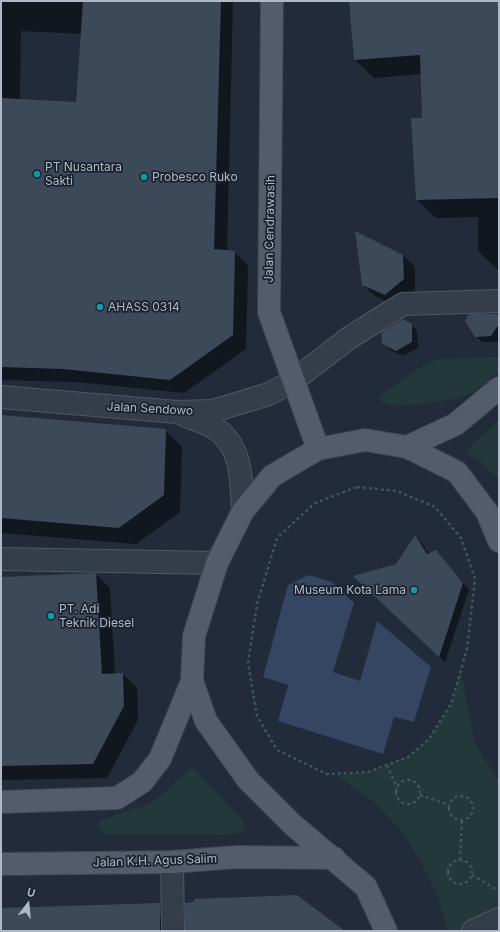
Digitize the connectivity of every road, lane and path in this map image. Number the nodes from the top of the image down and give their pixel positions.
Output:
1 (272, 1) edge
2 (499, 301) edge
3 (293, 381) junction
4 (499, 388) edge
5 (1, 397) edge
6 (177, 412) junction
7 (407, 447) junction
8 (318, 449) junction
9 (243, 511) junction
10 (499, 541) edge
11 (1, 559) edge
12 (217, 563) junction
13 (192, 681) junction
14 (387, 765) junction
15 (397, 788) junction
16 (420, 795) junction
17 (1, 802) edge
18 (449, 805) junction
19 (462, 820) junction
20 (334, 858) junction
21 (460, 860) junction
22 (172, 862) junction
23 (1, 864) edge
24 (472, 875) junction
25 (499, 890) edge
26 (499, 919) edge
27 (173, 931) edge
28 (386, 931) edge
29 (473, 931) edge

1 - 3 main road, Jalan Cendrawasih
2 - 3 street, Jalan Sendowo
3 - 6 street, Jalan Sendowo
3 - 8 main road, Jalan Cendrawasih
4 - 7 main road
5 - 6 street, Jalan Sendowo
6 - 9 street
7 - 8 main road
7 - 10 main road
8 - 9 main road
9 - 12 main road
11 - 12 street
12 - 13 main road
13 - 17 main road
13 - 20 main road
14 - 14 path
14 - 15 path
15 - 16 path
15 - 16 path
16 - 18 path
18 - 19 path
18 - 19 path
19 - 21 path
20 - 22 main road, Jalan K.H. Agus Salim
20 - 28 main road
21 - 24 path
21 - 24 path
22 - 23 main road, Jalan K.H. Agus Salim
22 - 27 street
24 - 25 path
26 - 29 street

